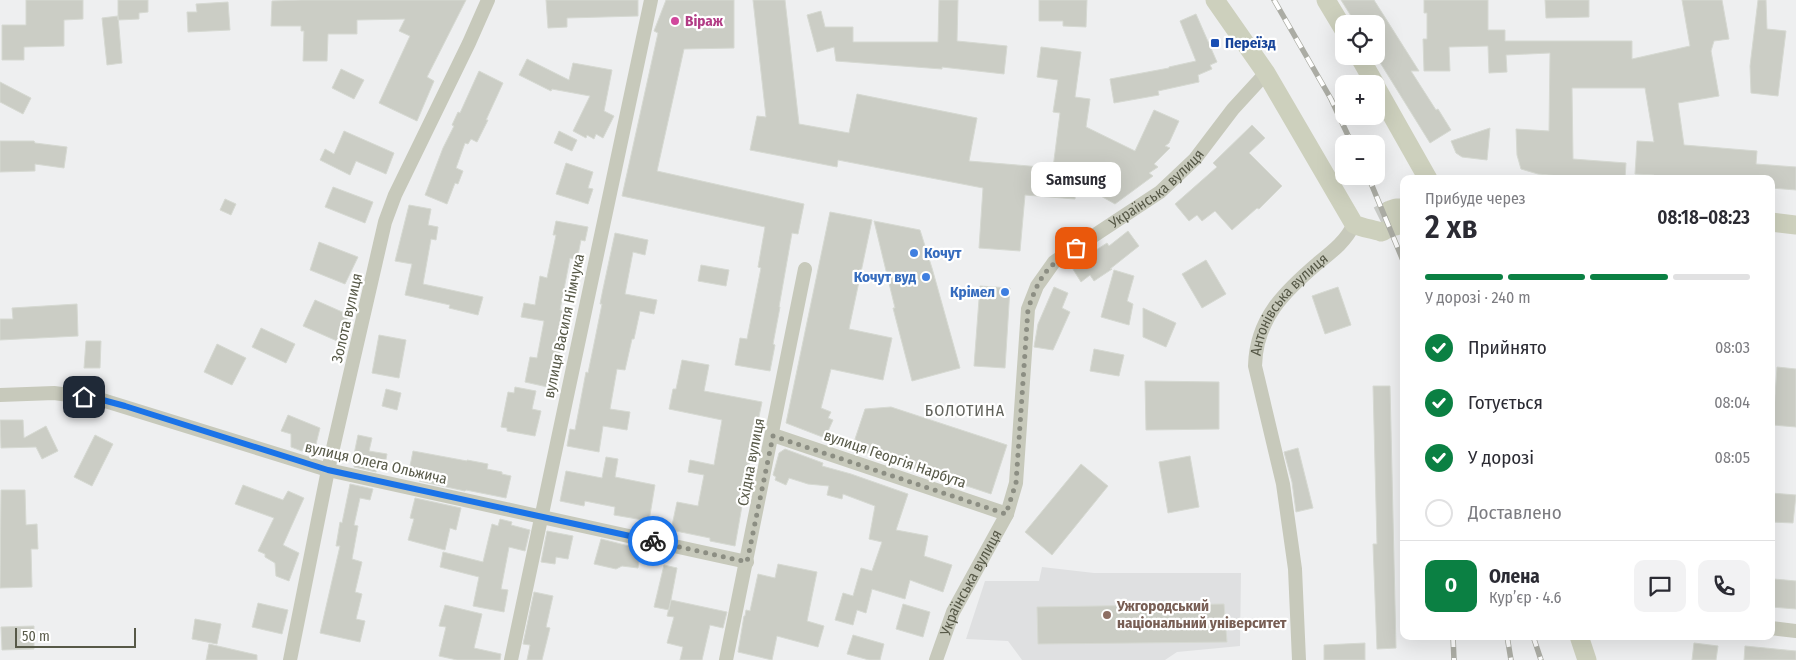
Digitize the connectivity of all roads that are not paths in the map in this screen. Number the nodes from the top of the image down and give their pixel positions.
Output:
1 (488, 0) edge
2 (651, 0) edge
3 (1215, 0) edge
4 (1326, 0) edge
5 (1335, 15) edge
6 (1266, 72) junction
7 (1385, 103) edge
8 (1426, 175) edge
9 (1385, 221) edge
10 (1775, 222) edge
11 (1796, 225) edge
12 (805, 269) dead end
13 (0, 394) edge
14 (773, 436) junction
15 (328, 470) junction
16 (1006, 514) junction
17 (540, 516) junction
18 (747, 562) junction
19 (1775, 628) edge
20 (1796, 631) edge
21 (1580, 640) edge
22 (290, 660) edge
23 (510, 660) edge
24 (726, 660) edge
25 (936, 660) edge
26 (1299, 660) edge
27 (1587, 660) edge

1 - 15 street, Золота вулиця
2 - 17 street, вулиця Василя Німчука
3 - 6 main road
4 - 5 main road
6 - 9 main road, Антонівська вулиця
6 - 16 street, Українська вулиця
7 - 8 main road
9 - 26 street, Антонівська вулиця
10 - 11 main road
12 - 14 street, Східна вулиця
13 - 15 street, вулиця Олега Ольжича
14 - 16 street, вулиця Георгія Нарбута
14 - 18 street, Східна вулиця
15 - 17 street, вулиця Олега Ольжича
15 - 22 street, Золота вулиця
16 - 25 street, Українська вулиця
17 - 18 street, вулиця Олега Ольжича
17 - 23 street, вулиця Василя Німчука
18 - 24 street, Східна вулиця
19 - 20 street
21 - 27 main road

